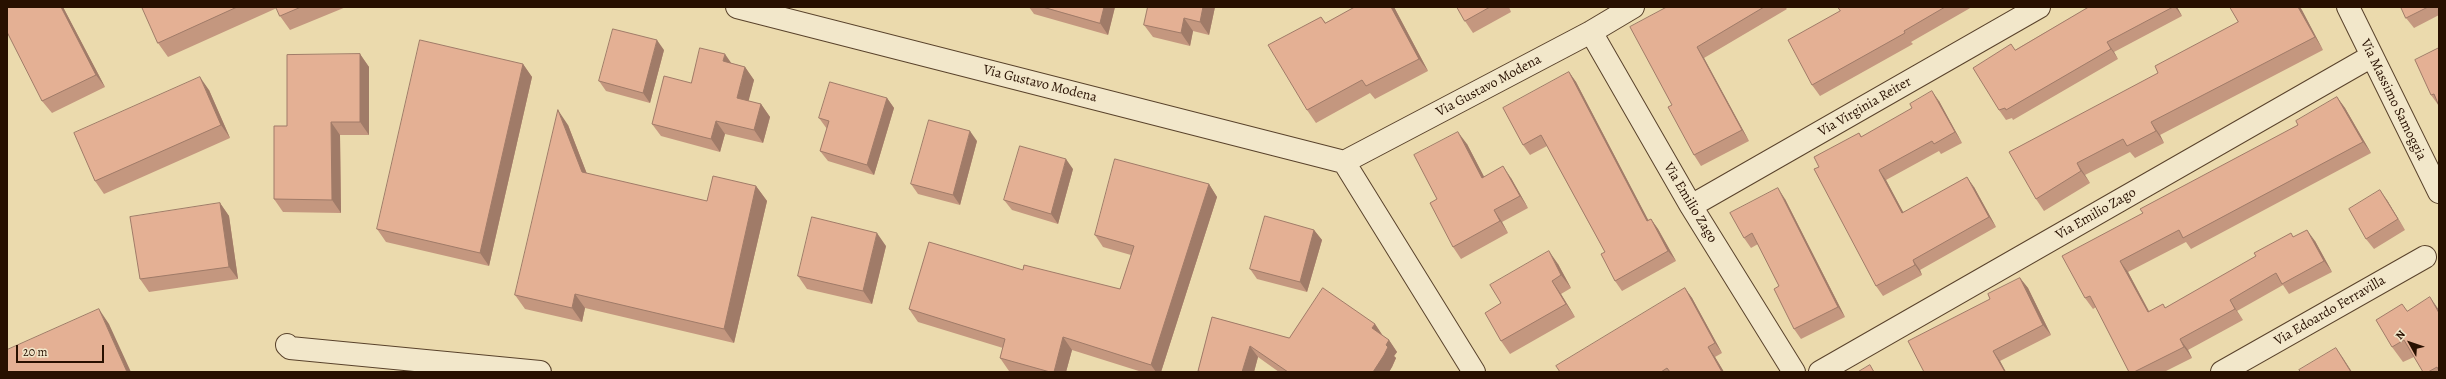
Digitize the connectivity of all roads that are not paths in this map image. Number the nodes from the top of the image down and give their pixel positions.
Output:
1 (736, 7) edge
2 (1633, 7) edge
3 (2039, 7) edge
4 (2348, 7) edge
5 (1590, 32) junction
6 (2372, 56) junction
7 (1344, 162) junction
8 (2439, 192) edge
9 (1691, 206) junction
10 (2425, 257) dead end
11 (287, 345) dead end
12 (2232, 370) edge
13 (540, 372) edge
14 (1474, 372) edge
15 (1794, 372) edge
16 (1820, 372) edge

1 - 7 street, Via Gustavo Modena
2 - 5 street, Via Gustavo Modena
3 - 9 street, Via Virginia Reiter
4 - 6 street, Via Massimo Samoggia
5 - 7 street, Via Gustavo Modena
5 - 9 street, Via Emilio Zago
6 - 8 street, Via Massimo Samoggia
6 - 16 street, Via Emilio Zago
7 - 14 street
9 - 15 street, Via Emilio Zago
10 - 12 street, Via Edoardo Ferravilla
11 - 13 street

